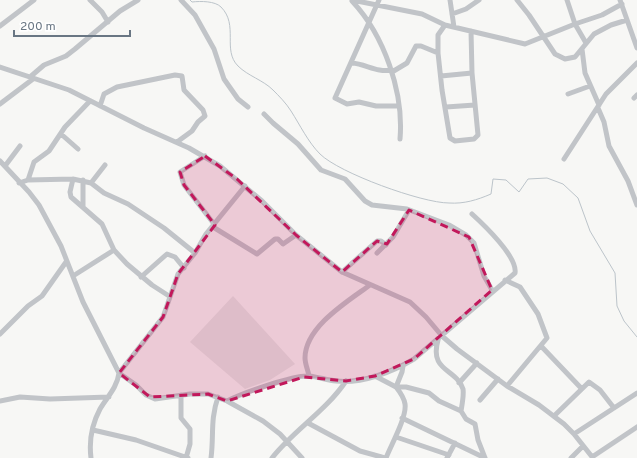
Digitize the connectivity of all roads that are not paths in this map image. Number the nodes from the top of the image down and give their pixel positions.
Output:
1 (34, 0) edge
2 (90, 0) edge
3 (138, 0) edge
4 (181, 0) edge
5 (352, 0) edge
6 (450, 0) edge
7 (479, 0) edge
8 (517, 0) edge
9 (567, 0) edge
10 (378, 2) edge
11 (621, 2) edge
12 (452, 14) junction
13 (627, 20) junction
14 (108, 22) junction
15 (370, 23) junction
16 (575, 24) junction
17 (445, 25) junction
18 (0, 26) edge
19 (454, 27) junction
20 (471, 31) junction
21 (545, 37) junction
22 (586, 43) junction
23 (637, 48) edge
24 (582, 49) junction
25 (438, 53) junction
26 (637, 63) edge
27 (352, 64) junction
28 (0, 67) edge
29 (392, 71) junction
30 (472, 73) junction
31 (441, 76) junction
32 (31, 78) junction
33 (590, 86) junction
34 (568, 94) dead end
35 (90, 101) junction
36 (0, 104) edge
37 (475, 105) junction
38 (100, 106) junction
39 (398, 106) junction
40 (248, 107) dead end
41 (446, 107) junction
42 (599, 107) junction
43 (264, 114) dead end
44 (61, 134) junction
45 (400, 139) dead end
46 (177, 142) junction
47 (20, 146) dead end
48 (78, 149) dead end
49 (204, 156) junction
50 (564, 159) dead end
51 (0, 161) edge
52 (4, 166) junction
53 (105, 166) dead end
54 (73, 179) junction
55 (28, 180) junction
56 (83, 180) junction
57 (19, 183) junction
58 (91, 183) junction
59 (245, 186) junction
60 (637, 205) edge
61 (83, 207) junction
62 (409, 210) junction
63 (472, 214) dead end
64 (214, 226) junction
65 (296, 235) junction
66 (386, 245) junction
67 (114, 250) junction
68 (195, 253) junction
69 (377, 253) dead end
70 (66, 262) junction
71 (184, 268) junction
72 (342, 272) junction
73 (73, 276) junction
74 (141, 277) junction
75 (505, 280) junction
76 (370, 285) junction
77 (492, 290) junction
78 (169, 296) junction
79 (0, 334) edge
80 (440, 338) junction
81 (541, 346) junction
82 (477, 363) junction
83 (403, 366) junction
84 (119, 373) junction
85 (309, 376) junction
86 (375, 376) junction
87 (498, 379) junction
88 (346, 381) junction
89 (459, 383) junction
90 (507, 386) junction
91 (396, 387) junction
92 (581, 388) junction
93 (637, 393) edge
94 (181, 395) junction
95 (218, 397) junction
96 (109, 398) junction
97 (480, 400) dead end
98 (0, 401) edge
99 (228, 401) junction
100 (614, 408) junction
101 (461, 411) junction
102 (554, 416) junction
103 (402, 418) junction
104 (308, 423) junction
105 (637, 427) edge
106 (93, 430) junction
107 (574, 434) junction
108 (396, 437) junction
109 (286, 440) junction
110 (455, 443) junction
111 (583, 446) junction
112 (448, 456) edge
113 (91, 458) edge
114 (187, 458) edge
115 (211, 458) edge
116 (272, 458) edge
117 (302, 458) edge
118 (385, 458) edge
119 (485, 458) edge
120 (571, 458) edge
121 (593, 458) edge

1 - 18 street
2 - 14 street
3 - 14 street
4 - 40 street
5 - 10 street
5 - 15 street
6 - 12 street
7 - 12 street
8 - 21 street
9 - 16 street
10 - 15 street
10 - 17 street
11 - 13 street
11 - 16 street
12 - 19 street
13 - 22 street
13 - 23 street
14 - 32 street
15 - 27 street
15 - 29 street
16 - 21 street
16 - 22 street
17 - 19 street
17 - 25 street
19 - 20 street
20 - 21 street
20 - 30 street
21 - 24 street
22 - 24 street
24 - 33 street
25 - 29 street
25 - 31 street
26 - 42 street
27 - 29 street
27 - 39 street
28 - 32 street
29 - 39 street
30 - 31 street
30 - 37 street
31 - 41 street
32 - 35 street
32 - 36 street
33 - 34 street
33 - 42 street
35 - 38 street
35 - 44 street
37 - 41 street
37 - 41 street
38 - 46 street
38 - 46 street
39 - 45 street
42 - 50 street
42 - 60 street
43 - 62 street
44 - 48 street
44 - 55 street
46 - 49 street
47 - 52 street
49 - 59 street
49 - 64 street
51 - 52 street
52 - 57 street
53 - 58 street
54 - 55 street
54 - 56 street
54 - 61 street
55 - 57 street
56 - 58 street
56 - 61 street
57 - 70 street
58 - 68 street
59 - 64 street
59 - 65 street
61 - 67 street
62 - 66 street
62 - 77 street
63 - 75 street
64 - 65 street
64 - 68 street
65 - 72 street
66 - 69 street
66 - 72 street
67 - 73 street
67 - 74 street
68 - 71 street
70 - 73 street
70 - 79 street
71 - 74 street
71 - 78 street
72 - 76 street
73 - 84 street
74 - 78 street
75 - 77 street
75 - 81 street
76 - 80 street
76 - 85 street
77 - 80 street
78 - 84 street
80 - 82 street
80 - 83 street
80 - 89 street
81 - 90 street
81 - 92 street
82 - 87 street
82 - 89 street
83 - 86 street
83 - 91 street
84 - 94 street
84 - 96 street
85 - 88 street
85 - 99 street
86 - 88 street
86 - 91 street
87 - 90 street
87 - 97 street
88 - 104 street
89 - 101 street
90 - 102 street
91 - 101 street
91 - 103 street
92 - 100 street
92 - 102 street
93 - 100 street
94 - 95 street
94 - 114 street
95 - 99 street
95 - 115 street
96 - 98 street
96 - 106 street
99 - 109 street
100 - 107 street
101 - 119 street
102 - 107 street
103 - 108 street
103 - 110 street
104 - 109 street
104 - 118 street
105 - 121 street
106 - 113 street
106 - 114 street
107 - 111 street
108 - 112 street
108 - 118 street
109 - 116 street
109 - 117 street
110 - 112 street
110 - 119 street
111 - 120 street
111 - 121 street

